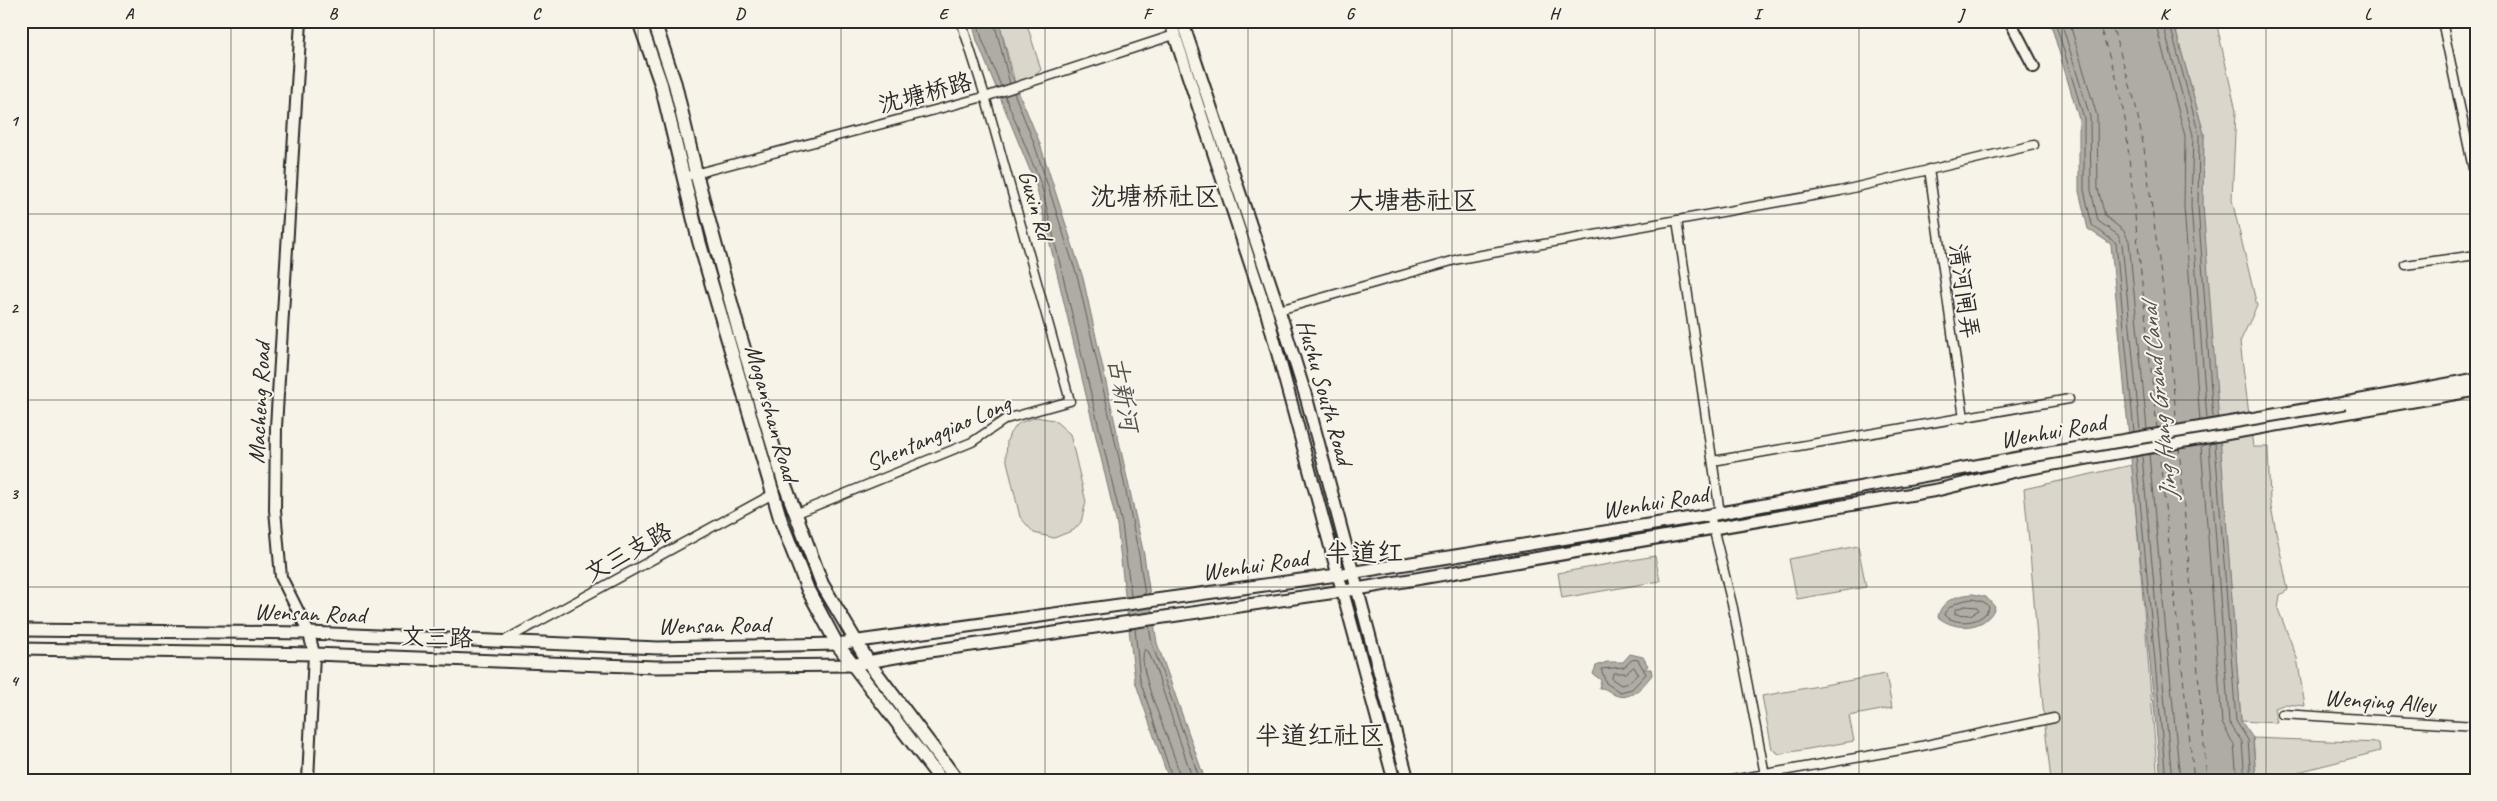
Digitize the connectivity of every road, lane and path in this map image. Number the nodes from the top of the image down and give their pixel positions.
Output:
1 (301, 21) edge
2 (639, 21) edge
3 (654, 21) edge
4 (960, 21) edge
5 (1170, 21) edge
6 (1190, 21) edge
7 (2010, 21) edge
8 (2442, 21) edge
9 (1180, 30) edge
10 (2034, 67) dead end
11 (988, 95) junction
12 (2034, 145) dead end
13 (1929, 169) junction
14 (696, 173) junction
15 (683, 177) junction
16 (2476, 183) edge
17 (1676, 220) junction
18 (2476, 255) edge
19 (2406, 265) dead end
20 (1279, 310) junction
21 (2476, 379) edge
22 (2476, 390) edge
23 (2069, 399) dead end
24 (1070, 401) joint
25 (2346, 408) junction
26 (1964, 418) junction
27 (1713, 461) junction
28 (2019, 464) junction
29 (773, 494) junction
30 (795, 514) junction
31 (1715, 514) junction
32 (1714, 528) junction
33 (1353, 572) junction
34 (1337, 575) junction
35 (1357, 589) junction
36 (1341, 591) junction
37 (21, 630) edge
38 (309, 633) junction
39 (854, 641) junction
40 (501, 642) junction
41 (837, 644) junction
42 (21, 649) edge
43 (314, 654) junction
44 (869, 663) junction
45 (851, 665) junction
46 (2282, 714) dead end
47 (2054, 718) dead end
48 (2476, 726) edge
49 (1766, 776) edge
50 (308, 780) edge
51 (941, 780) edge
52 (957, 780) edge
53 (1394, 780) edge
54 (1408, 780) edge
55 (1732, 780) edge

1 - 38 street, Macheng Road
2 - 15 main road, Moganshan Road
3 - 14 main road, Moganshan Road
4 - 11 street, Guxin Rd
5 - 9 main road, Hushu South Road
6 - 9 street
7 - 10 street
8 - 16 street
9 - 11 street, 沈塘桥路
9 - 20 main road, Hushu South Road
9 - 34 main road, Hushu South Road
11 - 14 street, 沈塘桥路
11 - 24 street, Guxin Rd
12 - 13 street
13 - 17 street
13 - 26 street, 清河闸弄
14 - 15 street, 沈塘桥路
14 - 30 main road, Moganshan Road
15 - 29 main road, Moganshan Road
17 - 20 street
17 - 27 street
18 - 19 street
20 - 33 main road, Hushu South Road
21 - 25 main road, Wenhui Road
22 - 25 main road, Wenhui Road
23 - 26 street
24 - 30 street, Shentangqiao Long
25 - 28 main road, Wenhui Road, bridge
26 - 27 street
27 - 31 street
28 - 31 main road, Wenhui Road
28 - 32 main road, Wenhui Road
29 - 40 street, 文三支路
29 - 41 main road, Moganshan Road
30 - 39 main road, Moganshan Road
31 - 32 street
31 - 33 main road, Wenhui Road
32 - 35 main road, Wenhui Road
32 - 49 street
33 - 34 main road, Wenhui Road
33 - 35 main road, Hushu South Road
34 - 36 main road, Hushu South Road
34 - 39 main road, Wenhui Road
35 - 36 main road, Wenhui Road
35 - 54 main road, Hushu South Road
36 - 44 main road, Wenhui Road
36 - 53 main road, Hushu South Road
37 - 38 main road, Wensan Road
38 - 40 main road, Wensan Road
38 - 43 street, Macheng Road
39 - 41 main road, Wenhui Road
39 - 44 main road, Moganshan Road
40 - 41 main road, Wensan Road
41 - 45 main road, Moganshan Road
42 - 43 main road, 文三路
43 - 45 main road, 文三路
43 - 50 street, Macheng Road
44 - 45 main road, Wenhui Road
44 - 52 main road, Moganshan Road
45 - 51 main road, Moganshan Road
46 - 48 street, Wenqing Alley
47 - 49 street
49 - 55 street

